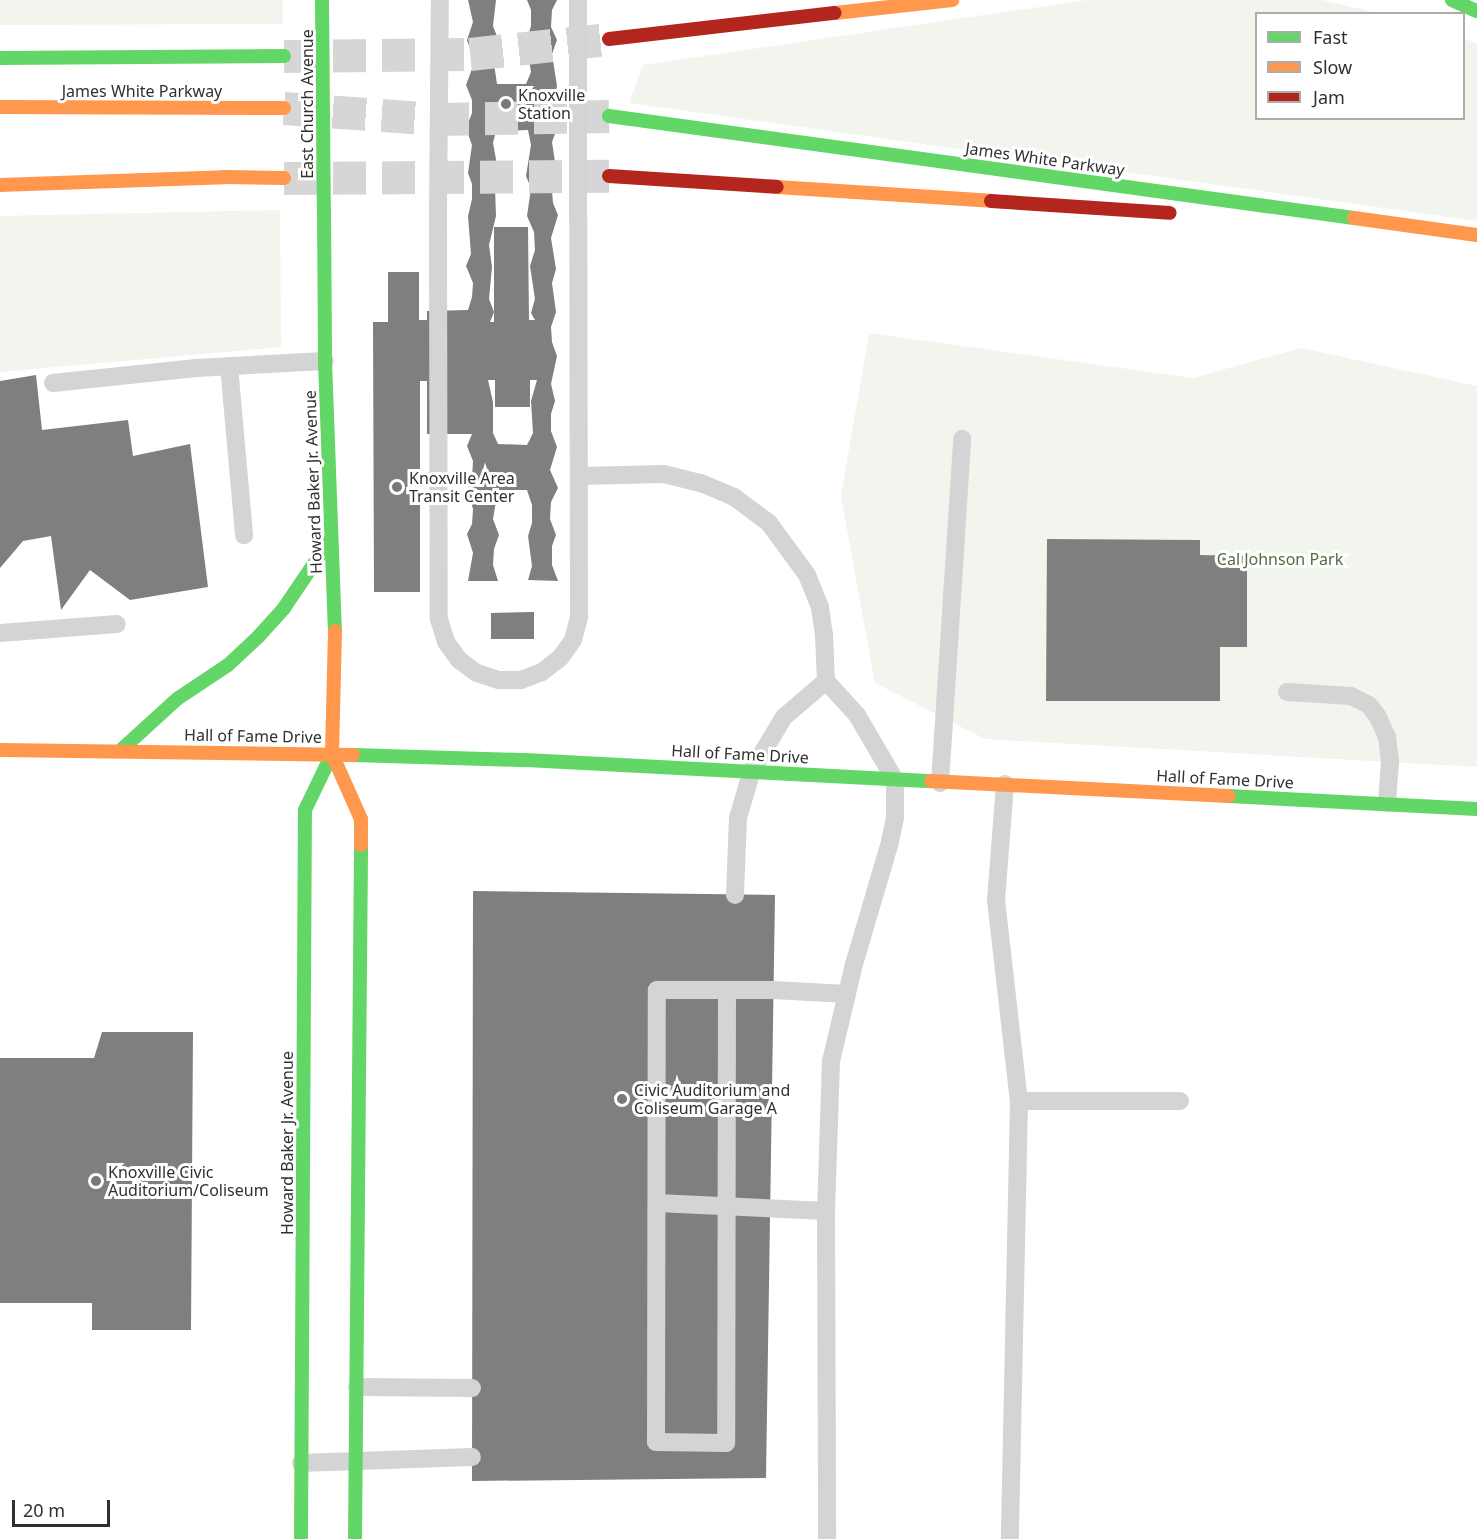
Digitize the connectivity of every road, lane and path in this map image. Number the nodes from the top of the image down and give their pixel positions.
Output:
1 (322, 0) edge
2 (440, 0) edge
3 (578, 0) edge
4 (952, 0) edge
5 (1452, 0) edge
6 (1477, 11) edge
7 (609, 39) tunnel mouth
8 (284, 56) tunnel mouth
9 (0, 58) edge
10 (0, 107) edge
11 (284, 108) tunnel mouth
12 (609, 116) tunnel mouth
13 (609, 176) tunnel mouth
14 (284, 178) tunnel mouth
15 (0, 185) edge
16 (324, 208) joint
17 (1183, 213) dead end
18 (1242, 217) dead end
19 (1444, 230) junction
20 (1477, 235) edge
21 (325, 361) junction
22 (229, 366) junction
23 (53, 383) dead end
24 (962, 439) dead end
25 (580, 476) junction
26 (244, 535) dead end
27 (330, 540) junction
28 (117, 624) dead end
29 (0, 633) edge
30 (826, 681) junction
31 (1287, 692) dead end
32 (0, 750) edge
33 (120, 751) junction
34 (332, 754) junction
35 (752, 770) junction
36 (895, 780) junction
37 (940, 783) junction
38 (1005, 784) junction
39 (1387, 803) junction
40 (1477, 809) edge
41 (735, 894) dead end
42 (728, 990) junction
43 (847, 994) junction
44 (1019, 1101) junction
45 (1180, 1101) dead end
46 (657, 1203) junction
47 (727, 1207) junction
48 (826, 1211) junction
49 (357, 1387) junction
50 (472, 1388) dead end
51 (472, 1457) dead end
52 (356, 1461) junction
53 (301, 1463) junction
54 (301, 1539) edge
55 (355, 1539) edge
56 (827, 1539) edge
57 (1010, 1539) edge

1 - 16 main road, East Church Avenue, bridge
2 - 25 lane, bridge
3 - 25 lane, bridge
4 - 7 main road
5 - 6 main road
8 - 9 main road, James White Parkway
10 - 11 main road, James White Parkway
12 - 19 main road, James White Parkway
13 - 17 main road
14 - 15 main road
16 - 21 main road, Howard Baker Jr. Avenue
18 - 19 main road
19 - 20 main road, James White Parkway
21 - 22 lane
21 - 27 main road, Howard Baker Jr. Avenue
22 - 23 lane
22 - 26 lane
24 - 37 lane
25 - 30 lane
27 - 33 main road
27 - 34 main road, Howard Baker Jr. Avenue
28 - 29 lane
30 - 35 lane
30 - 36 lane
31 - 39 lane
32 - 33 main road, Hall of Fame Drive
33 - 34 main road, Hall of Fame Drive
34 - 35 main road, Hall of Fame Drive
34 - 49 main road, Howard Baker Jr. Avenue
34 - 53 main road, Howard Baker Jr. Avenue
35 - 36 main road, Hall of Fame Drive
35 - 41 lane
36 - 37 main road, Hall of Fame Drive
36 - 43 lane
37 - 38 main road, Hall of Fame Drive
38 - 39 main road, Hall of Fame Drive
38 - 44 lane
39 - 40 main road, Hall of Fame Drive
42 - 43 lane
42 - 46 lane
42 - 47 lane
43 - 48 lane
44 - 45 lane
44 - 57 lane
46 - 47 lane
46 - 47 lane
47 - 48 lane
48 - 56 lane
49 - 50 lane
49 - 52 main road, Howard Baker Jr. Avenue
51 - 52 lane
52 - 53 lane
52 - 55 main road, Howard Baker Jr. Avenue
53 - 54 main road, Howard Baker Jr. Avenue

